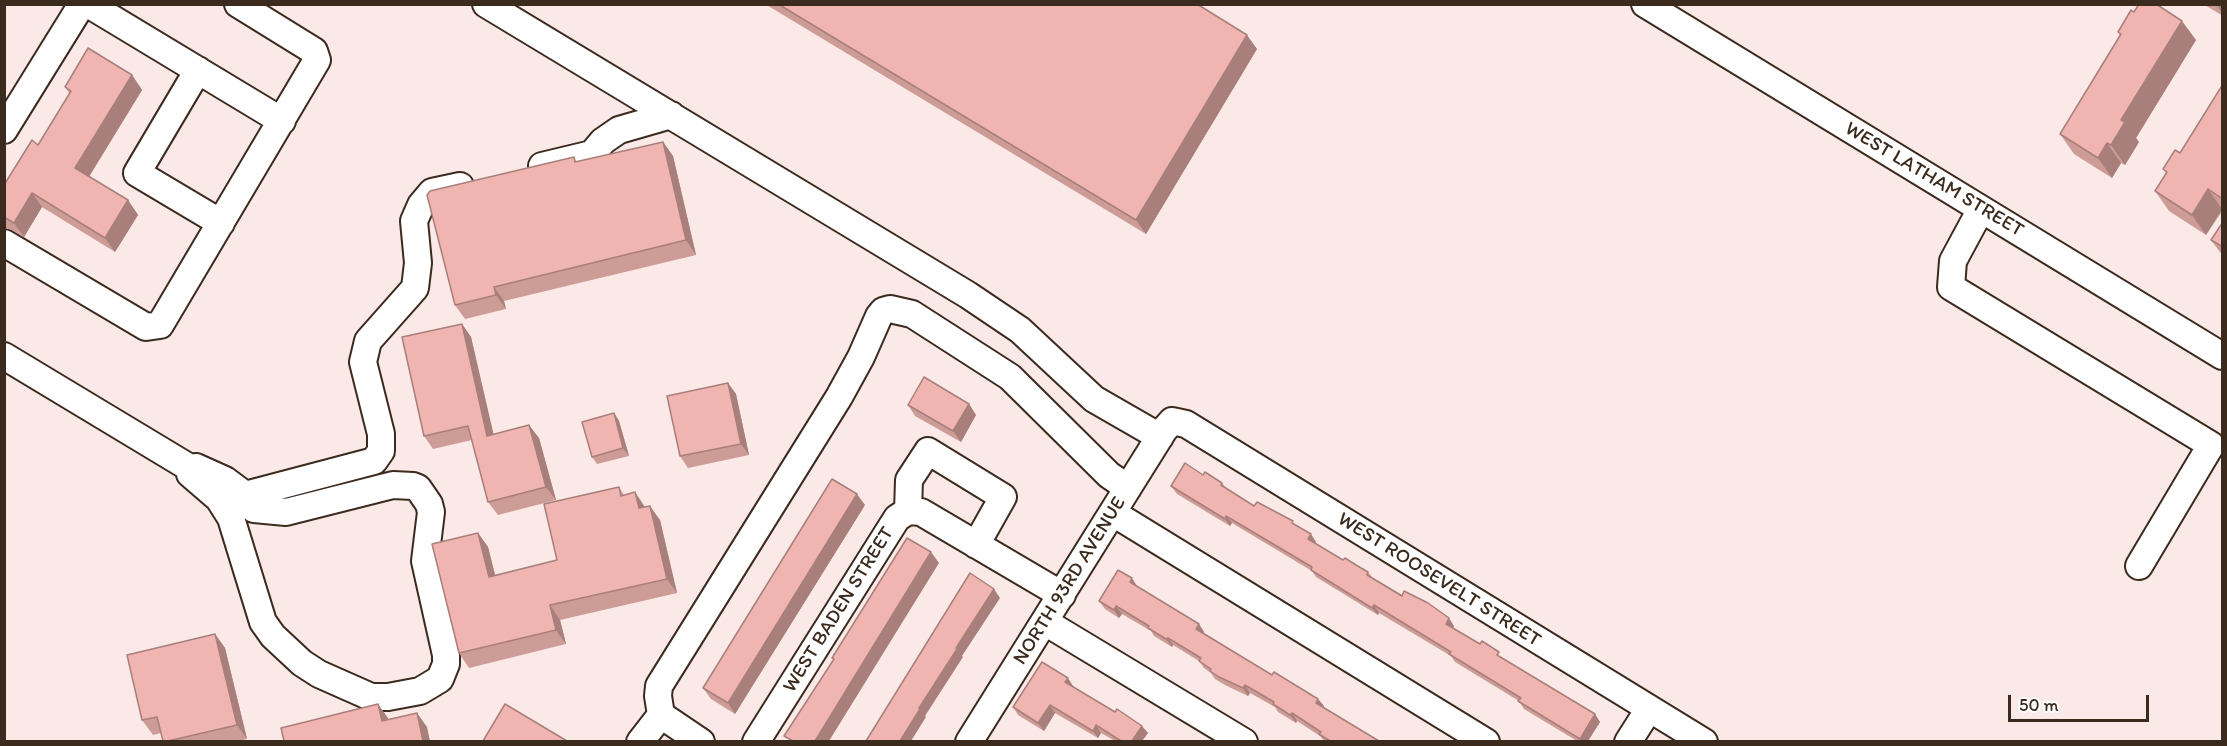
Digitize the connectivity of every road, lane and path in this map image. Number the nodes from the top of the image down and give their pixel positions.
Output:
1 (82, 4) edge
2 (88, 4) edge
3 (238, 4) edge
4 (486, 4) edge
5 (1645, 4) edge
6 (198, 70) junction
7 (671, 115) junction
8 (282, 121) junction
9 (4, 130) edge
10 (523, 171) edge
11 (478, 182) edge
12 (1981, 209) junction
13 (221, 223) junction
14 (4, 243) edge
15 (4, 356) edge
16 (2223, 356) edge
17 (1166, 429) junction
18 (2217, 435) edge
19 (190, 468) junction
20 (1128, 489) junction
21 (245, 495) junction
22 (908, 511) junction
23 (1113, 513) junction
24 (976, 544) junction
25 (2139, 566) dead end
26 (1062, 595) junction
27 (1045, 622) junction
28 (1649, 709) junction
29 (661, 715) junction
30 (640, 741) edge
31 (701, 741) edge
32 (756, 741) edge
33 (971, 741) edge
34 (1244, 741) edge
35 (1486, 741) edge
36 (1628, 741) edge
37 (1704, 741) edge

1 - 9 street
2 - 6 street
3 - 8 street
4 - 7 street, WEST ROOSEVELT STREET
5 - 12 street, WEST LATHAM STREET
6 - 8 street
6 - 13 street
7 - 10 street
7 - 17 street, WEST ROOSEVELT STREET
8 - 13 street
11 - 21 street
12 - 16 street, WEST LATHAM STREET
12 - 18 street
13 - 14 street
15 - 19 street
17 - 20 street, NORTH 93RD AVENUE
17 - 28 street, WEST ROOSEVELT STREET
18 - 25 street
19 - 21 street
19 - 21 street
20 - 23 street, NORTH 93RD AVENUE
20 - 29 street
22 - 24 street, WEST BADEN STREET
22 - 24 street
22 - 32 street, WEST BADEN STREET
23 - 26 street, NORTH 93RD AVENUE
23 - 35 street
24 - 26 street, WEST BADEN STREET
26 - 27 street, NORTH 93RD AVENUE
27 - 33 street, NORTH 93RD AVENUE
27 - 34 street
28 - 36 street
28 - 37 street, WEST ROOSEVELT STREET
29 - 30 street
29 - 31 street

